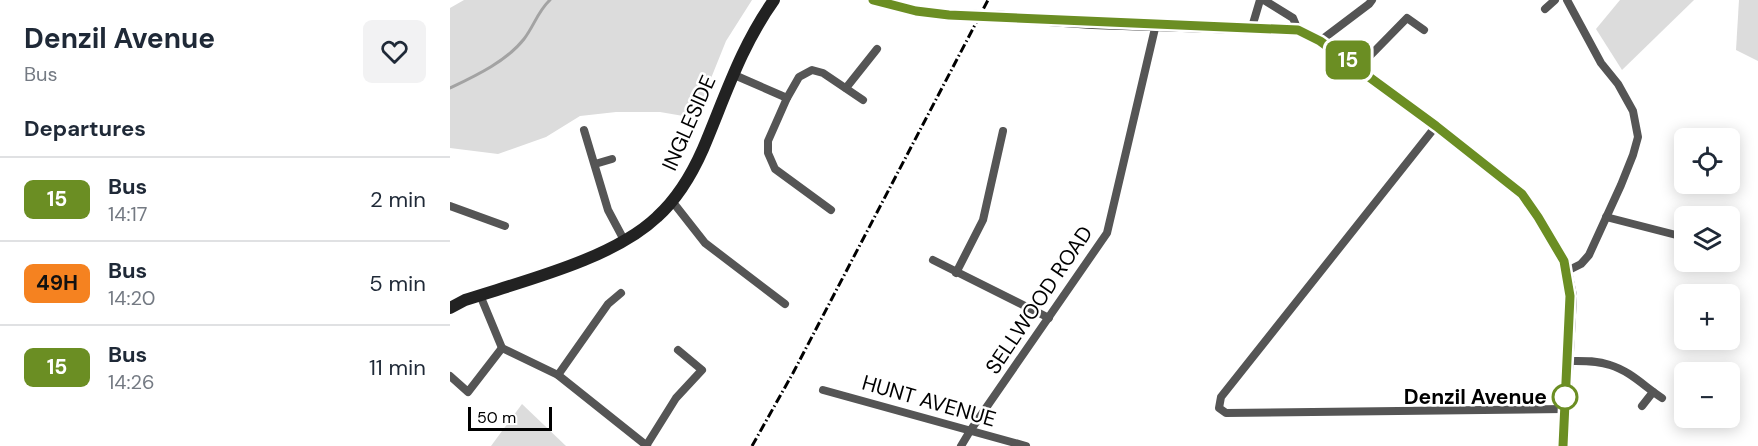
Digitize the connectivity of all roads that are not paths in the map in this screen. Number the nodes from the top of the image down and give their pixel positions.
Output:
1 (774, 0) edge
2 (873, 0) edge
3 (1260, 0) edge
4 (1264, 0) edge
5 (1372, 0) edge
6 (1556, 0) edge
7 (1567, 0) edge
8 (914, 5) edge
9 (1545, 9) dead end
10 (1156, 24) junction
11 (1252, 27) junction
12 (1298, 30) junction
13 (1424, 30) dead end
14 (1320, 41) junction
15 (877, 49) dead end
16 (1358, 68) junction
17 (732, 74) junction
18 (846, 88) junction
19 (787, 98) junction
20 (863, 100) dead end
21 (1436, 126) junction
22 (584, 130) dead end
23 (1003, 130) dead end
24 (612, 159) dead end
25 (595, 164) junction
26 (672, 201) junction
27 (450, 206) edge
28 (831, 210) dead end
29 (1606, 217) junction
30 (505, 226) dead end
31 (1674, 234) edge
32 (624, 240) junction
33 (933, 260) dead end
34 (1567, 271) junction
35 (956, 273) junction
36 (621, 293) dead end
37 (480, 295) junction
38 (785, 304) dead end
39 (450, 308) edge
40 (1049, 318) junction
41 (502, 348) junction
42 (678, 350) dead end
43 (1567, 361) junction
44 (558, 375) junction
45 (450, 376) edge
46 (822, 390) dead end
47 (1653, 392) junction
48 (1662, 398) dead end
49 (1642, 406) dead end
50 (1564, 409) junction
51 (970, 431) junction
52 (646, 446) edge
53 (961, 446) edge
54 (1026, 446) edge
55 (1563, 446) edge

1 - 17 street, INGLESIDE
2 - 8 street
3 - 11 street
4 - 12 street
5 - 14 street
6 - 9 street
7 - 29 street
8 - 10 street, bridge
10 - 11 street
10 - 40 street, SELLWOOD ROAD
11 - 12 street
12 - 14 street
13 - 16 street
14 - 16 street
15 - 18 street
16 - 21 street
17 - 19 street
17 - 26 street, INGLESIDE
18 - 19 street
18 - 20 street
19 - 28 street
21 - 34 street
21 - 50 street
22 - 25 street
23 - 35 street
24 - 25 street
25 - 32 street
26 - 32 street, INGLESIDE
26 - 38 street
27 - 30 street
29 - 31 street
29 - 34 street
32 - 37 street, INGLESIDE
33 - 35 street
34 - 43 street
35 - 40 street
36 - 44 street
37 - 39 street, INGLESIDE
37 - 41 street
40 - 51 street, SELLWOOD ROAD
41 - 44 street
41 - 45 street
42 - 52 street
43 - 47 street
43 - 50 street
44 - 52 street
46 - 51 street, HUNT AVENUE
47 - 48 street
47 - 49 street
50 - 55 street
51 - 53 street, SELLWOOD ROAD
51 - 54 street, HUNT AVENUE

